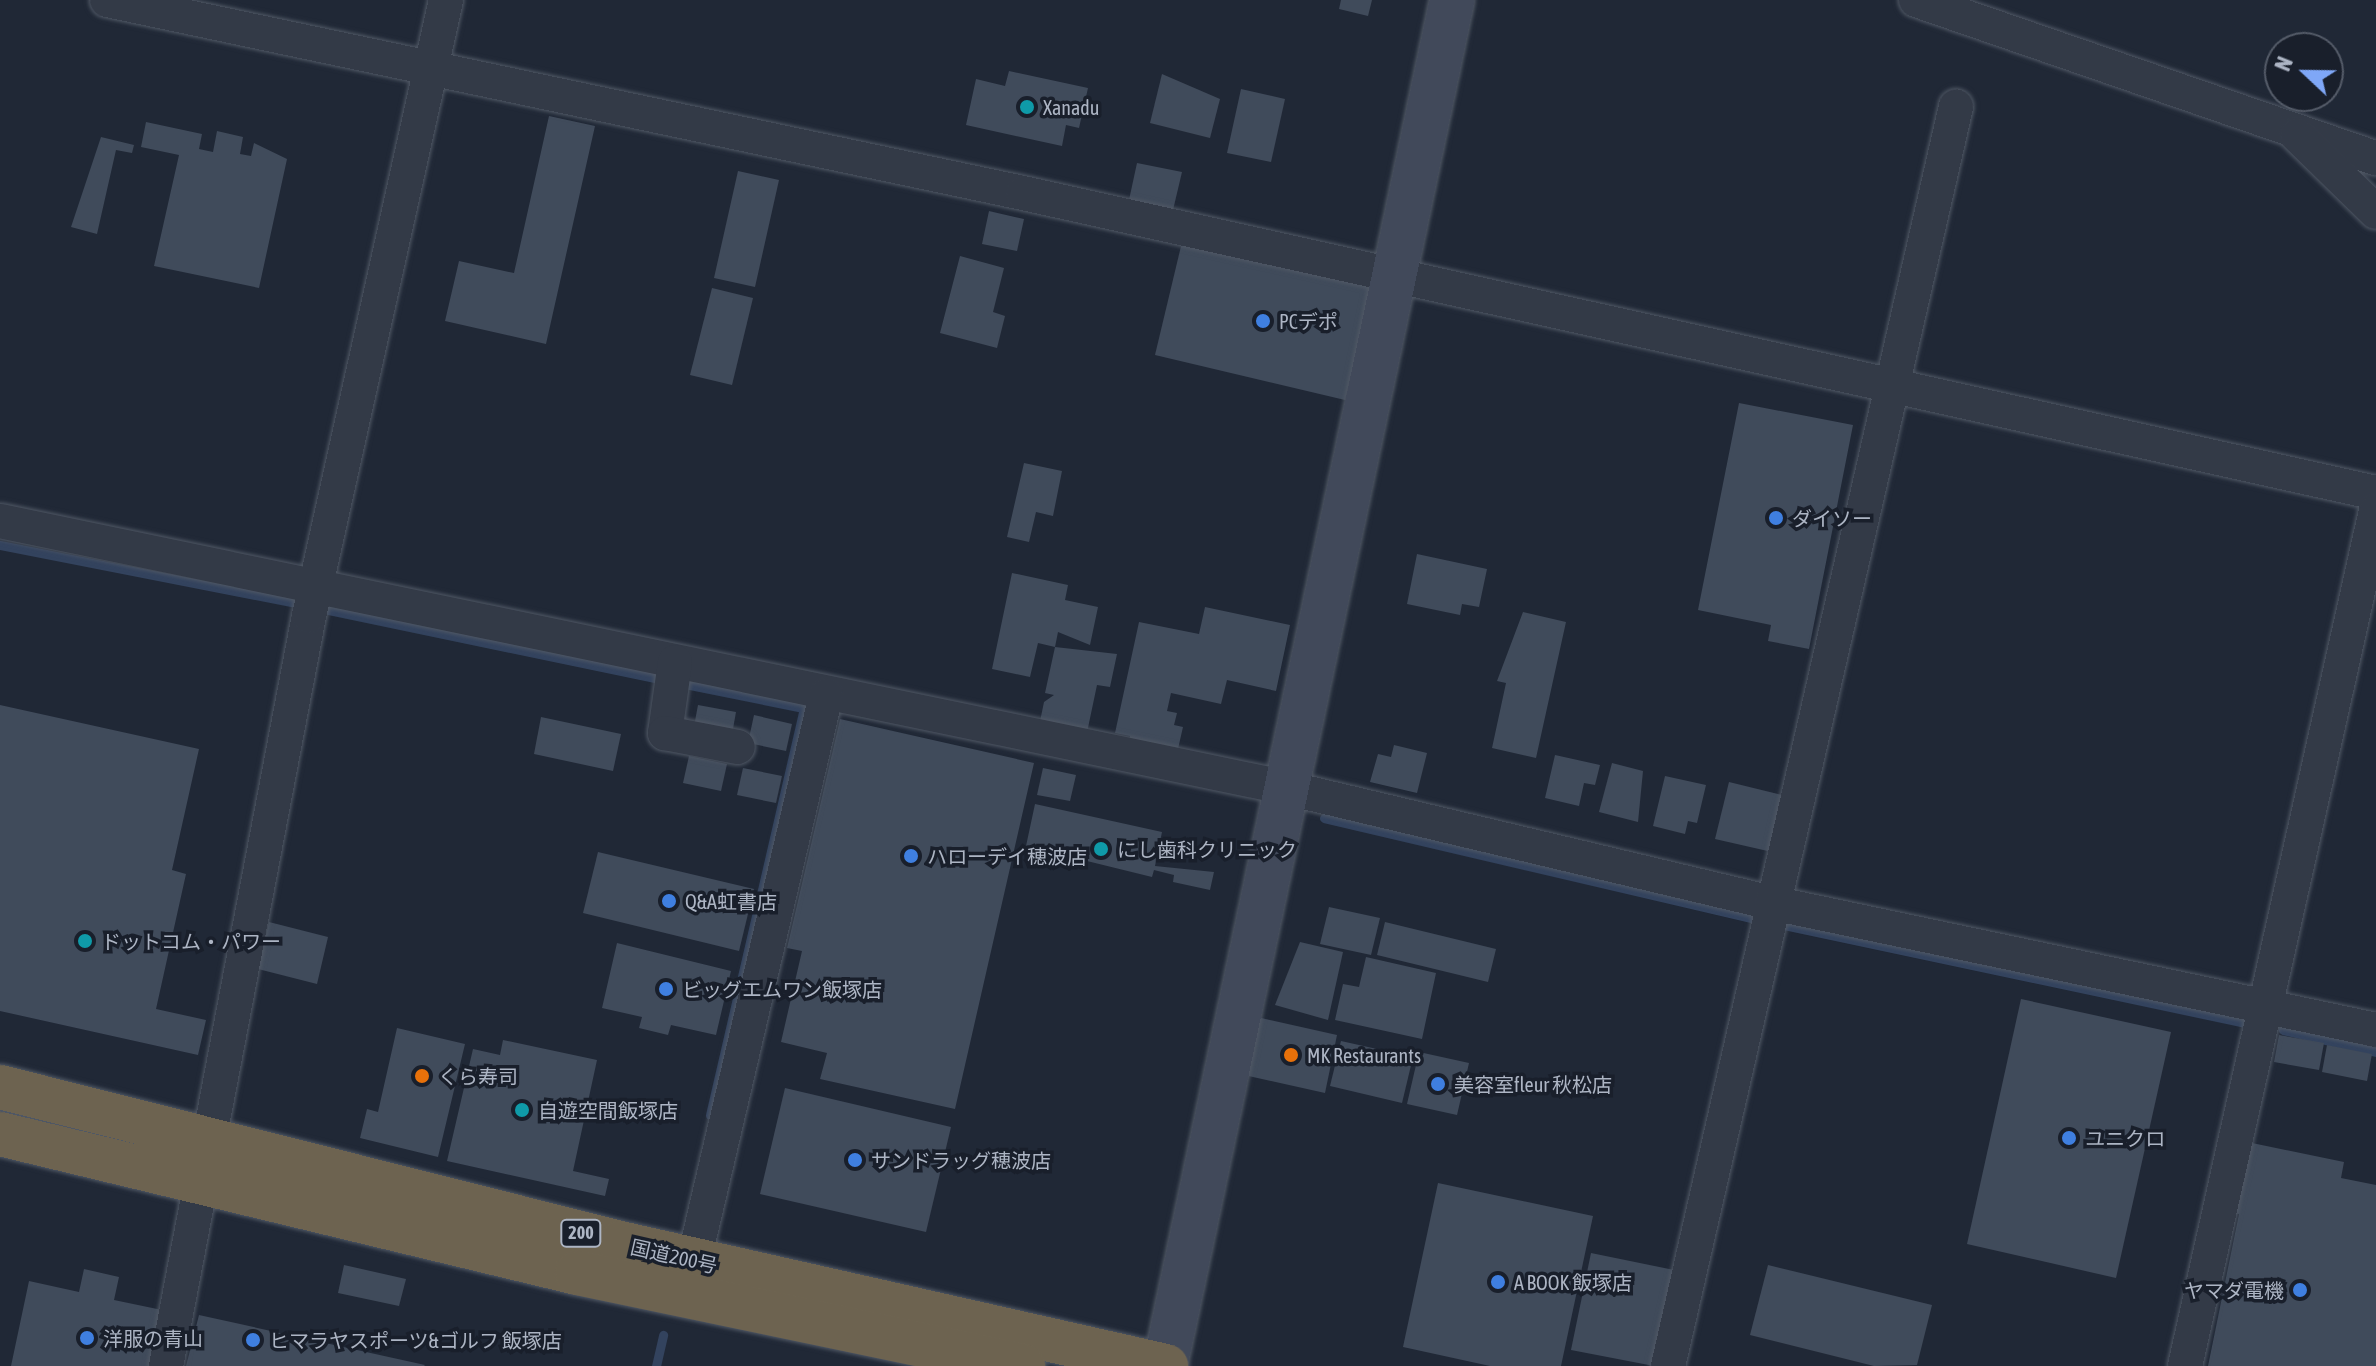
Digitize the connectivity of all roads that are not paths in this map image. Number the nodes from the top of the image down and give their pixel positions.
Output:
1 (107, 0) edge
2 (446, 0) edge
3 (1452, 0) edge
4 (1916, 0) edge
5 (429, 73) junction
6 (1956, 106) dead end
7 (2291, 129) junction
8 (2376, 158) edge
9 (2376, 212) edge
10 (1393, 278) junction
11 (1888, 387) junction
12 (2376, 493) edge
13 (2376, 511) edge
14 (0, 521) edge
15 (312, 600) junction
16 (673, 677) junction
17 (826, 695) junction
18 (738, 747) dead end
19 (1283, 787) junction
20 (1772, 903) junction
21 (2262, 1004) junction
22 (2376, 1030) edge
23 (0, 1087) edge
24 (0, 1134) edge
25 (209, 1135) junction
26 (202, 1179) junction
27 (694, 1260) junction
28 (166, 1366) edge
29 (1023, 1366) edge
30 (1165, 1366) edge
31 (1668, 1366) edge
32 (2185, 1366) edge

1 - 5 street
2 - 5 street
3 - 10 street
4 - 7 street
5 - 10 street
5 - 15 street
6 - 11 street
7 - 8 street
7 - 9 street
10 - 11 street
10 - 19 street
11 - 12 street
11 - 20 street
13 - 21 street
14 - 15 street
15 - 16 street
15 - 25 street
16 - 17 street
16 - 18 street
17 - 19 street
17 - 27 street
19 - 20 street
19 - 30 street
20 - 21 street
20 - 31 street
21 - 22 street
21 - 32 street
23 - 25 highway, 国道200号 / 200
24 - 26 highway, 国道200号 / 200
25 - 26 street
25 - 27 highway, 国道200号 / 200
26 - 28 street
26 - 29 highway, 国道200号 / 200
27 - 30 highway, 国道200号 / 200

